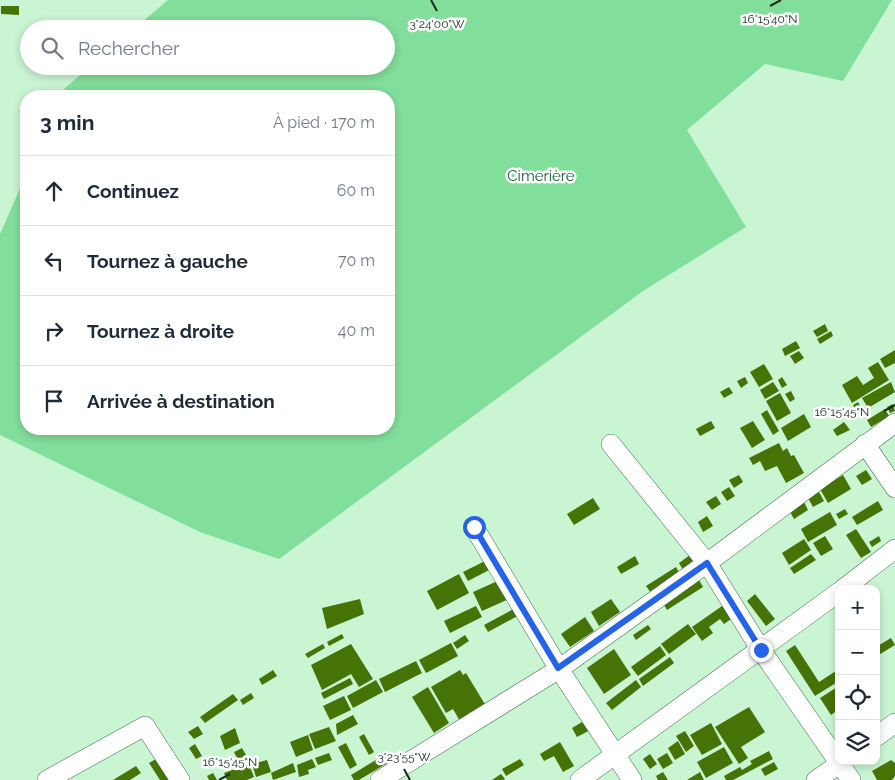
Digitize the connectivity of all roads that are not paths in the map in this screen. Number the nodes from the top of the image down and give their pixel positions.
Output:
1 (895, 423) edge
2 (611, 444) dead end
3 (865, 444) junction
4 (895, 488) edge
5 (474, 527) dead end
6 (895, 549) edge
7 (707, 563) junction
8 (847, 585) edge
9 (835, 595) edge
10 (761, 650) junction
11 (558, 668) junction
12 (895, 723) edge
13 (880, 734) edge
14 (615, 754) junction
15 (835, 755) edge
16 (838, 765) edge
17 (842, 765) edge
18 (47, 780) edge
19 (180, 780) edge
20 (380, 780) edge
21 (580, 780) edge
22 (632, 780) edge
23 (816, 780) edge
24 (850, 780) edge

1 - 3 street
2 - 7 street
3 - 4 street
3 - 7 street
5 - 11 street
6 - 8 street
7 - 10 street
7 - 11 street
9 - 10 street
10 - 14 street
10 - 15 street
11 - 14 street
11 - 20 street
12 - 13 street
14 - 21 street
14 - 22 street
16 - 23 street
17 - 24 street
18 - 19 street

